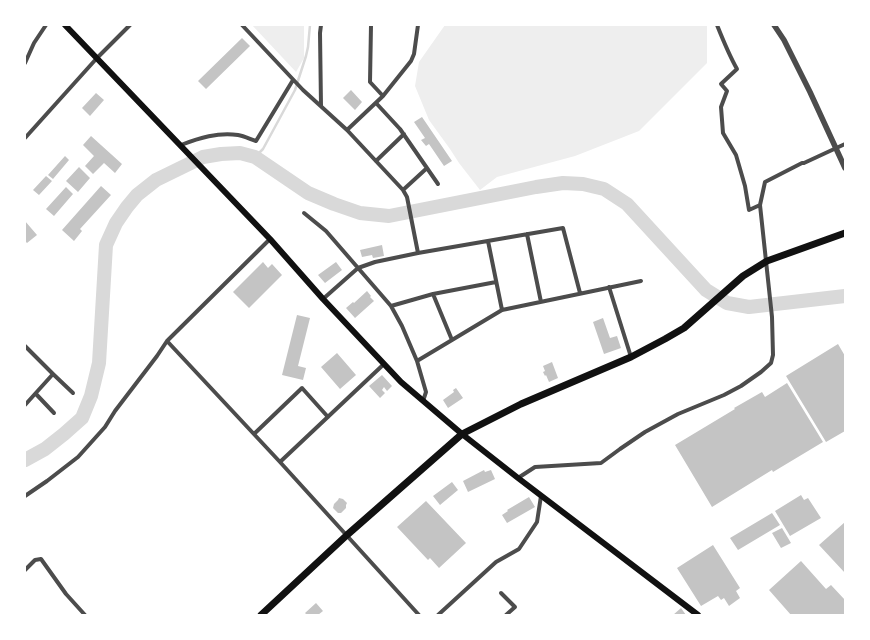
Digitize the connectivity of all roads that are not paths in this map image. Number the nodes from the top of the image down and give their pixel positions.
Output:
1 (46, 25) edge
2 (65, 25) edge
3 (130, 25) edge
4 (242, 25) edge
5 (321, 25) edge
6 (371, 25) edge
7 (418, 25) edge
8 (717, 25) edge
9 (774, 25) edge
10 (97, 58) junction
11 (25, 63) edge
12 (293, 80) junction
13 (383, 96) junction
14 (376, 103) junction
15 (321, 106) junction
16 (347, 130) junction
17 (404, 134) junction
18 (25, 138) edge
19 (845, 144) edge
20 (183, 147) junction
21 (836, 148) junction
22 (376, 161) junction
23 (427, 168) junction
24 (845, 168) edge
25 (438, 184) dead end
26 (403, 190) junction
27 (760, 205) junction
28 (304, 213) dead end
29 (845, 233) edge
30 (527, 234) junction
31 (270, 239) junction
32 (488, 241) junction
33 (418, 253) junction
34 (767, 261) junction
35 (358, 268) junction
36 (641, 281) dead end
37 (496, 282) junction
38 (610, 287) junction
39 (580, 293) junction
40 (433, 294) junction
41 (323, 298) junction
42 (541, 302) junction
43 (391, 306) junction
44 (502, 310) junction
45 (452, 340) junction
46 (167, 341) junction
47 (25, 346) edge
48 (631, 357) junction
49 (416, 361) junction
50 (384, 364) junction
51 (53, 374) junction
52 (73, 393) dead end
53 (36, 394) junction
54 (423, 401) junction
55 (25, 405) edge
56 (54, 413) dead end
57 (328, 417) junction
58 (254, 434) junction
59 (462, 434) junction
60 (280, 462) junction
61 (518, 478) junction
62 (25, 496) edge
63 (541, 496) junction
64 (347, 535) junction
65 (25, 570) edge
66 (501, 593) dead end
67 (86, 615) edge
68 (261, 615) edge
69 (419, 615) edge
70 (438, 615) edge
71 (506, 615) edge
72 (698, 615) edge

1 - 11 street
2 - 10 main road
3 - 10 street
4 - 12 street
5 - 15 street
6 - 13 street
7 - 13 street
8 - 27 street
9 - 21 street
10 - 18 street
10 - 20 main road
12 - 15 street
12 - 20 street
13 - 14 street
14 - 16 street
14 - 17 street
15 - 16 street
16 - 22 street
17 - 22 street
17 - 23 street
19 - 21 street
20 - 31 main road
21 - 24 street
21 - 27 street
22 - 26 street
23 - 25 street
23 - 26 street
26 - 33 street
27 - 34 street
28 - 35 street
29 - 34 highway
30 - 32 street
30 - 39 street
30 - 42 street
31 - 41 main road
31 - 46 street
32 - 33 street
32 - 37 street
33 - 35 street
34 - 48 highway
34 - 61 street
35 - 41 street
35 - 43 street
36 - 38 street
37 - 40 street
37 - 44 street
38 - 39 street
38 - 48 street
39 - 42 street
40 - 43 street
40 - 45 street
41 - 50 main road
42 - 44 street
43 - 49 street
44 - 45 street
45 - 49 street
46 - 58 street
46 - 62 street
47 - 51 street
48 - 59 highway
49 - 54 street
50 - 54 main road
50 - 57 street
51 - 52 street
51 - 53 street
53 - 55 street
53 - 56 street
54 - 59 main road
57 - 58 street
57 - 60 street
58 - 60 street
59 - 61 main road
59 - 64 highway
60 - 64 street
61 - 63 main road
63 - 70 street
63 - 72 main road
64 - 68 highway
64 - 69 street
65 - 67 street
66 - 71 street

